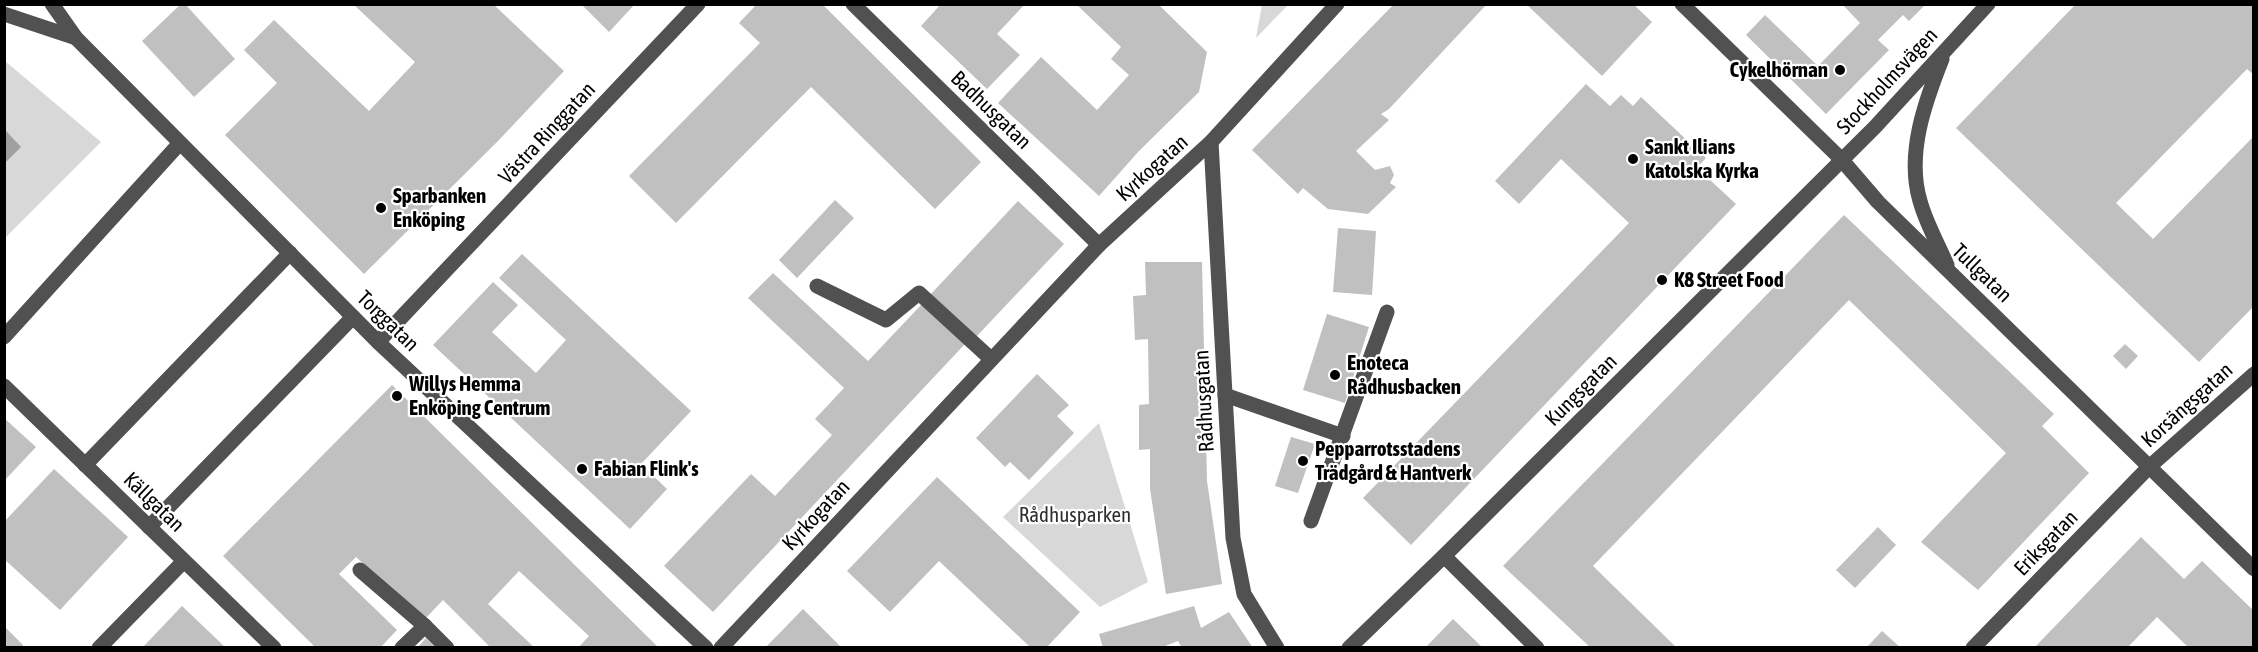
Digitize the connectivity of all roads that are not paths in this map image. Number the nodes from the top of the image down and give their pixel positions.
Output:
1 (52, 4) edge
2 (698, 4) edge
3 (853, 4) edge
4 (1337, 4) edge
5 (1682, 4) edge
6 (1988, 4) edge
7 (4, 14) edge
8 (76, 39) junction
9 (1946, 48) junction
10 (1211, 142) junction
11 (180, 143) junction
12 (1841, 159) junction
13 (1098, 245) junction
14 (290, 253) junction
15 (1949, 270) junction
16 (817, 286) dead end
17 (1387, 312) dead end
18 (353, 317) junction
19 (4, 337) edge
20 (378, 342) junction
21 (991, 359) junction
22 (2253, 374) edge
23 (4, 386) edge
24 (1225, 395) junction
25 (1343, 436) junction
26 (85, 465) junction
27 (2149, 467) junction
28 (1311, 521) dead end
29 (149, 527) junction
30 (1444, 556) junction
31 (184, 561) junction
32 (2253, 569) edge
33 (360, 570) dead end
34 (425, 626) junction
35 (99, 648) edge
36 (274, 648) edge
37 (402, 648) edge
38 (447, 648) edge
39 (706, 648) edge
40 (721, 648) edge
41 (1277, 648) edge
42 (1349, 648) edge
43 (1537, 648) edge
44 (1973, 648) edge

1 - 8 street, Torggatan
2 - 20 street, Västra Ringgatan
3 - 13 street, Badhusgatan
4 - 10 street, Kyrkogatan
5 - 12 street, Tullgatan
6 - 9 street, Stockholmsvägen
7 - 8 street, Torggatan
8 - 11 street, Torggatan
9 - 12 street, Stockholmsvägen
9 - 15 street
10 - 13 street, Kyrkogatan
10 - 24 street, Rådhusgatan
11 - 14 street, Torggatan
11 - 19 street
12 - 15 street, Tullgatan
12 - 30 street, Kungsgatan
13 - 21 street, Kyrkogatan
14 - 18 street, Torggatan
14 - 26 street
15 - 27 street, Tullgatan
16 - 21 street
17 - 25 street
18 - 20 street, Torggatan
18 - 29 street
20 - 39 street, Torggatan
21 - 40 street, Kyrkogatan
22 - 27 street, Korsängsgatan
23 - 26 street, Källgatan
24 - 25 street
24 - 41 street, Rådhusgatan
25 - 28 street
26 - 29 street, Källgatan
27 - 32 street, Tullgatan
27 - 44 street, Eriksgatan
29 - 31 street, Källgatan
30 - 42 street, Kungsgatan
30 - 43 street
31 - 35 street
31 - 36 street, Källgatan
33 - 34 street
34 - 37 street
34 - 38 street

